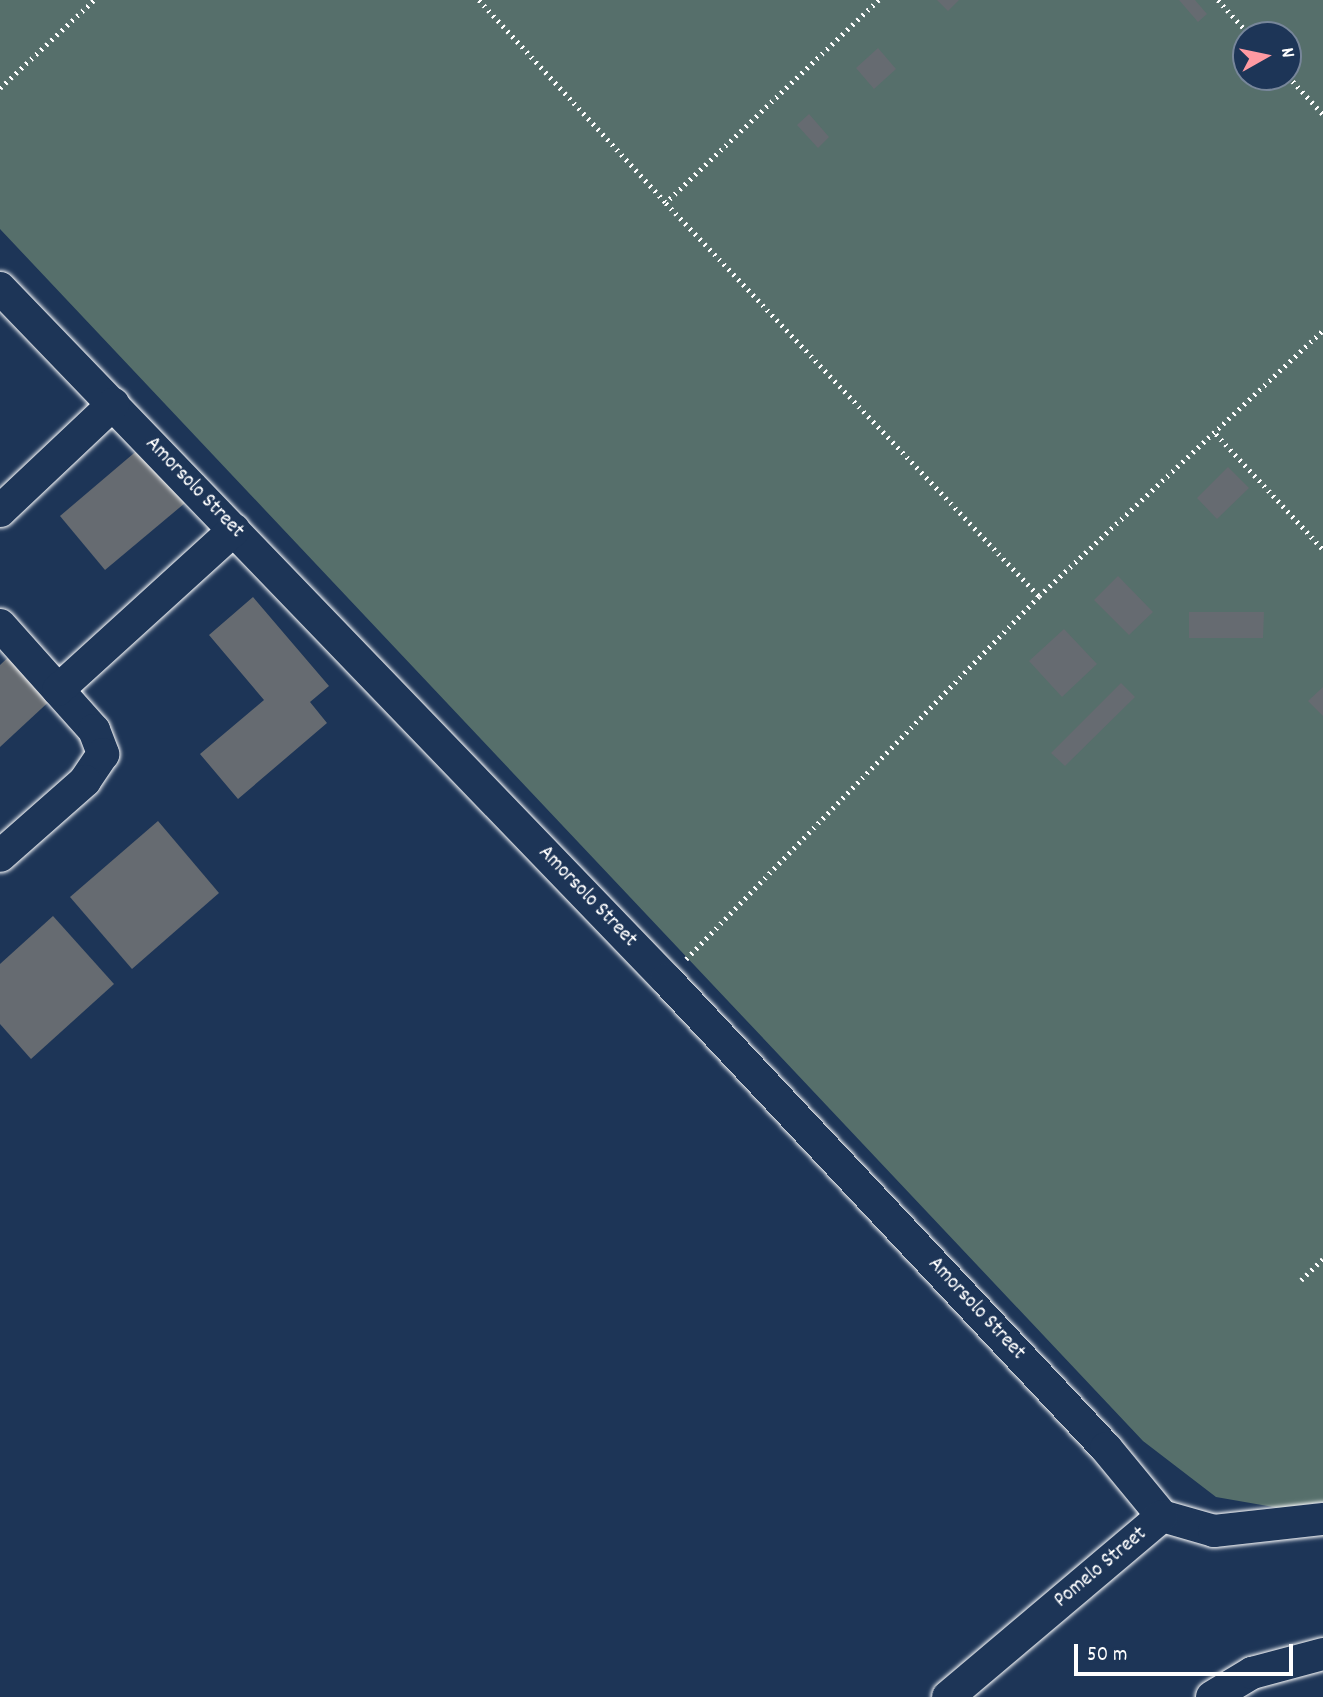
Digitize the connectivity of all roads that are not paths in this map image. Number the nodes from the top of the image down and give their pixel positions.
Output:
1 (0, 288) edge
2 (113, 404) junction
3 (0, 511) edge
4 (234, 530) junction
5 (0, 625) edge
6 (58, 690) junction
7 (0, 856) edge
8 (1162, 1517) junction
9 (1323, 1519) edge
10 (1323, 1654) edge
11 (948, 1697) edge
12 (1212, 1697) edge

1 - 2 street, Amorsolo Street
2 - 3 street
2 - 4 street, Amorsolo Street
4 - 6 street
4 - 8 street, Amorsolo Street
5 - 6 street
6 - 7 street
8 - 9 street, Pomelo Street
8 - 11 street, Pomelo Street
10 - 12 street

